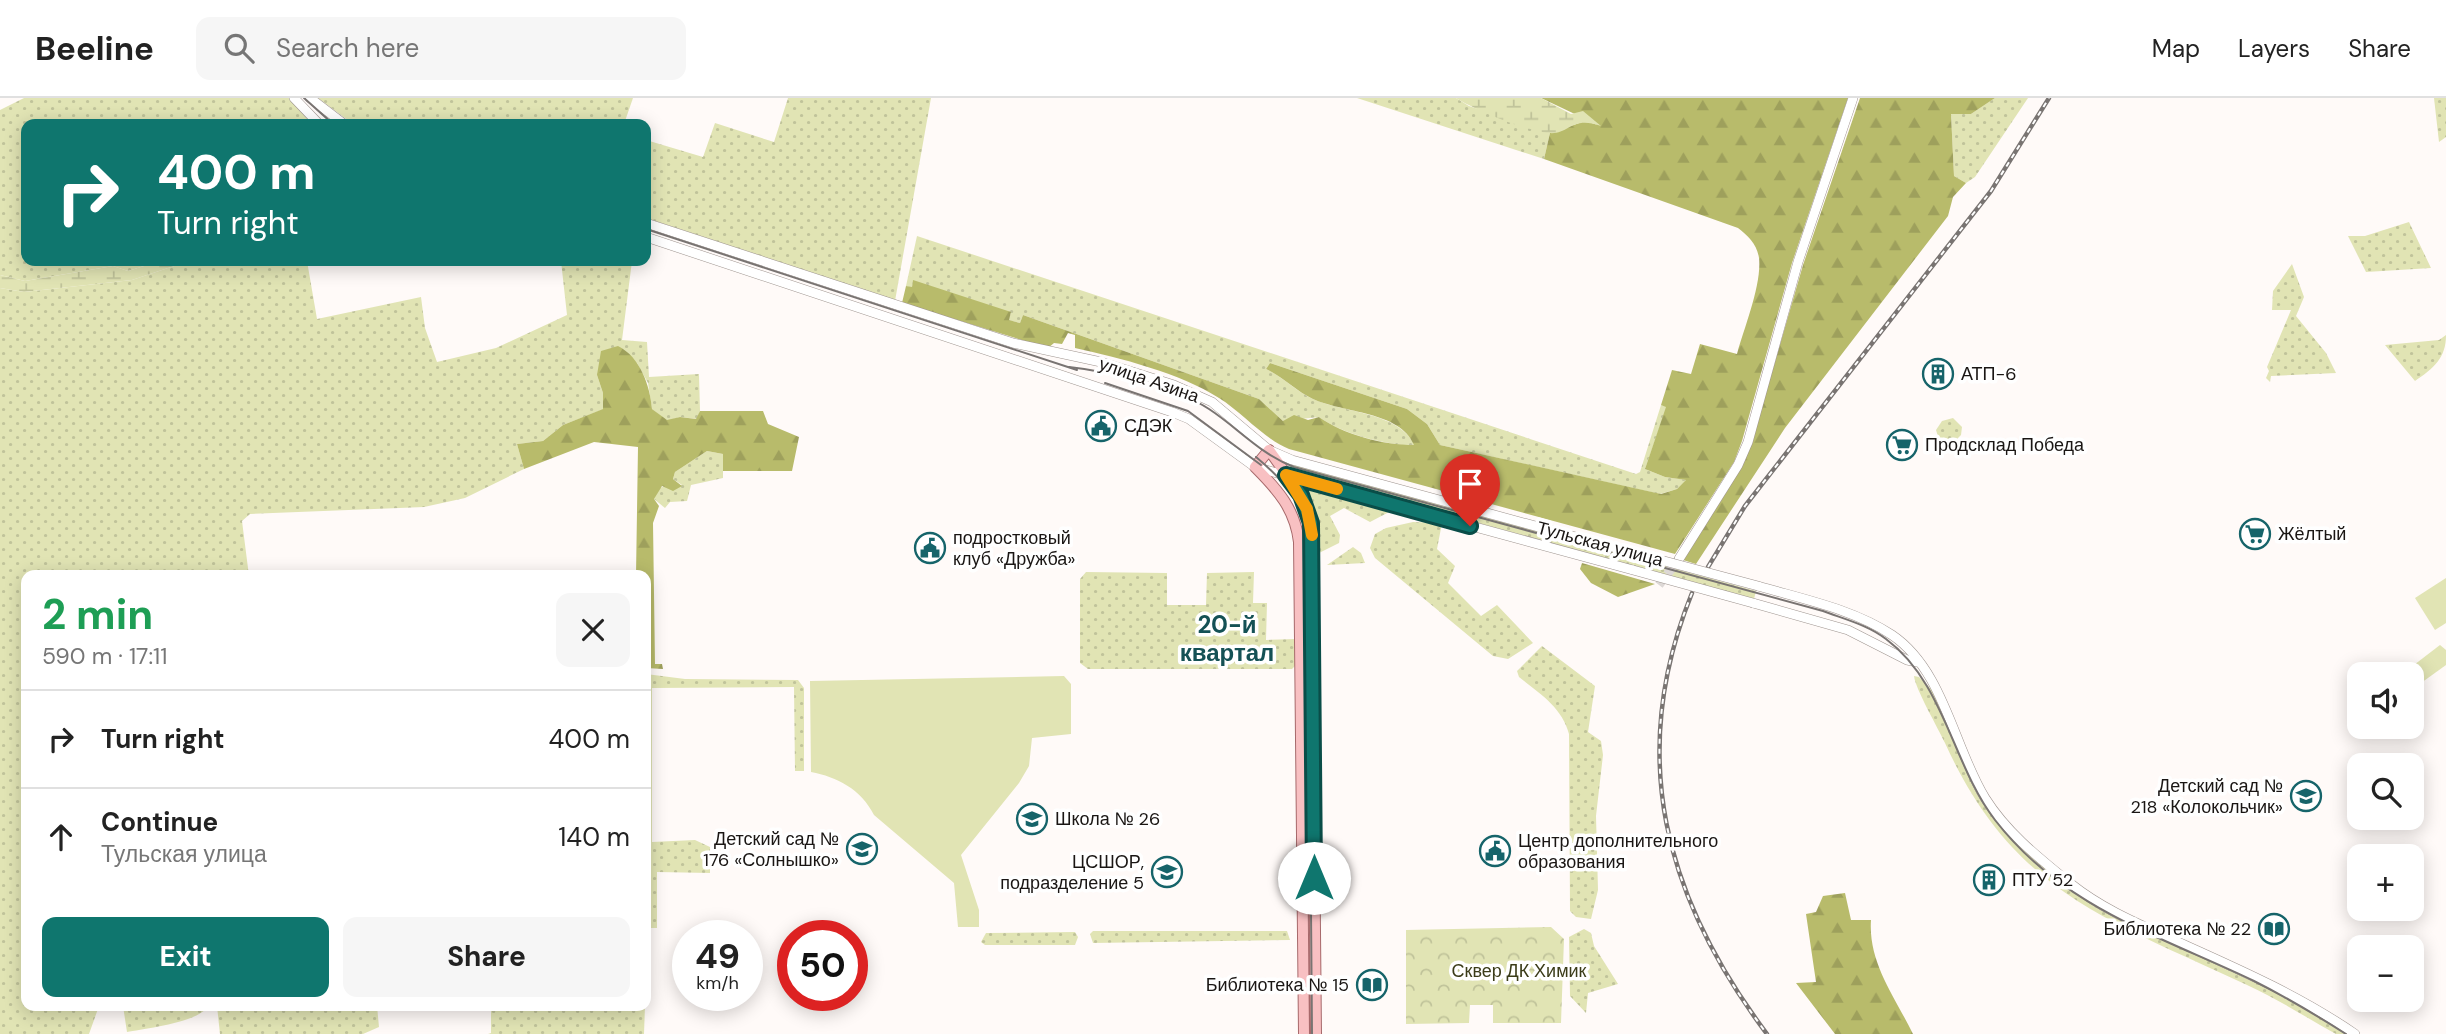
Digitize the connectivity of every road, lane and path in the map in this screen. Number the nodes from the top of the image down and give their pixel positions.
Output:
1 (294, 98) edge
2 (310, 98) edge
3 (1853, 98) edge
4 (314, 119) edge
5 (337, 119) edge
6 (651, 225) edge
7 (651, 239) edge
8 (1060, 355) junction
9 (1055, 372) junction
10 (1269, 450) junction
11 (1255, 467) junction
12 (1286, 475) junction
13 (1679, 559) tunnel mouth
14 (1917, 662) junction
15 (1304, 1034) edge
16 (1316, 1034) edge
17 (2355, 1034) edge

1 - 4 street
2 - 5 street
3 - 13 street
6 - 8 street, улица Азина
7 - 9 street, улица Азина
8 - 9 street
8 - 10 street, улица Азина
9 - 11 street, улица Азина
10 - 11 main road
10 - 12 main road, улица Азина
10 - 14 street, Тульская улица, bridge
11 - 12 street, Тульская улица
11 - 15 main road, улица Азина
12 - 14 street, Тульская улица, bridge
12 - 16 main road, улица Азина
14 - 17 street, Тульская улица

